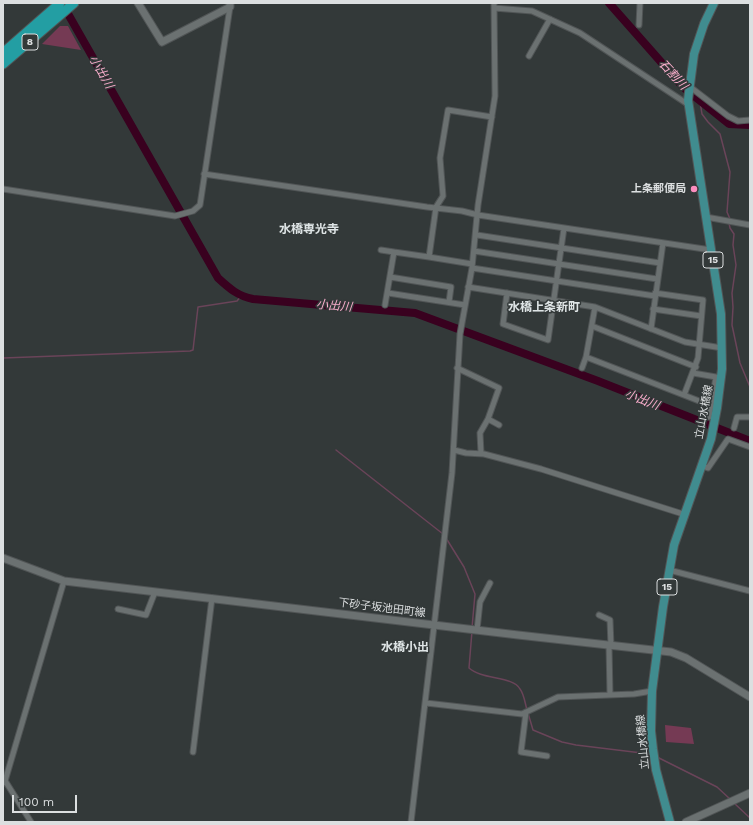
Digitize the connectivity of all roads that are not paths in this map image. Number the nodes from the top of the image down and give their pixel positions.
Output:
1 (60, 3) edge
2 (138, 3) edge
3 (640, 3) edge
4 (714, 3) edge
5 (72, 5) edge
6 (230, 5) edge
7 (494, 5) edge
8 (550, 19) junction
9 (639, 25) dead end
10 (3, 53) edge
11 (529, 56) dead end
12 (3, 64) edge
13 (689, 86) junction
14 (689, 103) junction
15 (492, 117) junction
16 (750, 120) edge
17 (204, 174) junction
18 (3, 189) edge
19 (436, 207) junction
20 (478, 215) junction
21 (706, 217) junction
22 (750, 225) edge
23 (564, 228) junction
24 (476, 235) junction
25 (664, 243) junction
26 (562, 248) junction
27 (381, 250) dead end
28 (711, 250) junction
29 (474, 251) junction
30 (394, 252) junction
31 (429, 257) junction
32 (660, 264) junction
33 (560, 265) junction
34 (472, 266) junction
35 (390, 277) junction
36 (658, 279) junction
37 (558, 281) junction
38 (468, 287) junction
39 (388, 293) junction
40 (507, 293) junction
41 (655, 294) junction
42 (554, 300) junction
43 (449, 302) junction
44 (385, 305) dead end
45 (465, 305) junction
46 (595, 307) junction
47 (653, 309) junction
48 (701, 316) junction
49 (592, 326) junction
50 (650, 329) junction
51 (699, 345) junction
52 (722, 348) junction
53 (586, 357) junction
54 (696, 367) junction
55 (458, 368) junction
56 (582, 368) dead end
57 (693, 373) junction
58 (684, 395) junction
59 (712, 406) junction
60 (750, 417) edge
61 (488, 419) junction
62 (712, 419) junction
63 (499, 425) dead end
64 (734, 428) dead end
65 (750, 447) edge
66 (454, 450) junction
67 (481, 454) junction
68 (702, 466) junction
69 (684, 514) junction
70 (3, 558) edge
71 (669, 570) junction
72 (64, 581) junction
73 (490, 584) dead end
74 (750, 591) edge
75 (155, 592) junction
76 (212, 598) junction
77 (118, 609) dead end
78 (599, 615) dead end
79 (434, 625) junction
80 (477, 630) junction
81 (610, 646) junction
82 (658, 650) junction
83 (652, 691) junction
84 (610, 695) junction
85 (750, 697) edge
86 (426, 702) junction
87 (526, 712) junction
88 (193, 752) dead end
89 (547, 756) dead end
90 (4, 780) edge
91 (750, 793) edge
92 (31, 822) edge
93 (411, 822) edge
94 (670, 822) edge
95 (686, 822) edge

1 - 10 highway, 8
2 - 6 main road
3 - 9 street
4 - 13 main road, 立山水橋線 / 15
5 - 12 highway, 8
6 - 17 street
7 - 8 street
7 - 15 street
8 - 11 street
8 - 14 street
13 - 14 main road, 立山水橋線 / 15
13 - 16 street
14 - 21 main road, 立山水橋線 / 15
15 - 19 street
15 - 20 street
17 - 18 street
17 - 19 street
19 - 20 street
19 - 31 street
20 - 23 street
20 - 24 street
21 - 22 street
21 - 28 main road, 立山水橋線 / 15
23 - 25 street
23 - 26 street
24 - 26 street
24 - 29 street
25 - 28 street
25 - 32 street
26 - 32 street
26 - 33 street
27 - 30 street
28 - 52 main road, 立山水橋線 / 15
29 - 33 street
29 - 34 street
30 - 31 street
30 - 35 street
31 - 34 street
32 - 36 street
33 - 36 street
33 - 37 street
34 - 37 street
34 - 38 street
35 - 39 street
35 - 43 street
36 - 41 street
37 - 41 street
37 - 42 street
38 - 40 street
38 - 45 street
39 - 43 street
39 - 44 street
40 - 42 street
40 - 42 street
41 - 47 street
41 - 48 street
42 - 46 street
43 - 45 street
45 - 55 street
46 - 49 street
46 - 50 street
47 - 48 street
47 - 50 street
48 - 51 street
49 - 53 street
49 - 54 street
50 - 51 street
51 - 52 street
51 - 54 street
52 - 62 main road, 立山水橋線 / 15
53 - 56 street
53 - 58 street
54 - 57 street
55 - 61 street
55 - 66 street
57 - 58 street
57 - 59 street
58 - 59 street
59 - 62 street
60 - 64 street
61 - 63 street
61 - 67 street
62 - 68 main road, 立山水橋線 / 15
65 - 68 street
66 - 67 street
66 - 79 street
67 - 69 street
68 - 69 main road, 立山水橋線 / 15
69 - 71 main road, 立山水橋線 / 15
70 - 72 main road, 下砂子坂池田町線
71 - 74 street
71 - 82 main road, 立山水橋線 / 15
72 - 75 main road, 下砂子坂池田町線
72 - 90 street
73 - 80 street
75 - 76 main road, 下砂子坂池田町線
75 - 77 street
76 - 79 main road, 下砂子坂池田町線
76 - 88 street
78 - 81 street
79 - 80 main road, 下砂子坂池田町線
79 - 86 street
80 - 81 main road, 下砂子坂池田町線
81 - 82 main road, 下砂子坂池田町線
81 - 84 street
82 - 83 main road, 立山水橋線 / 15
82 - 85 main road, 下砂子坂池田町線
83 - 84 street
83 - 94 main road, 立山水橋線 / 15
84 - 87 street
86 - 87 street
86 - 93 street
87 - 89 street
90 - 92 street
91 - 95 main road

